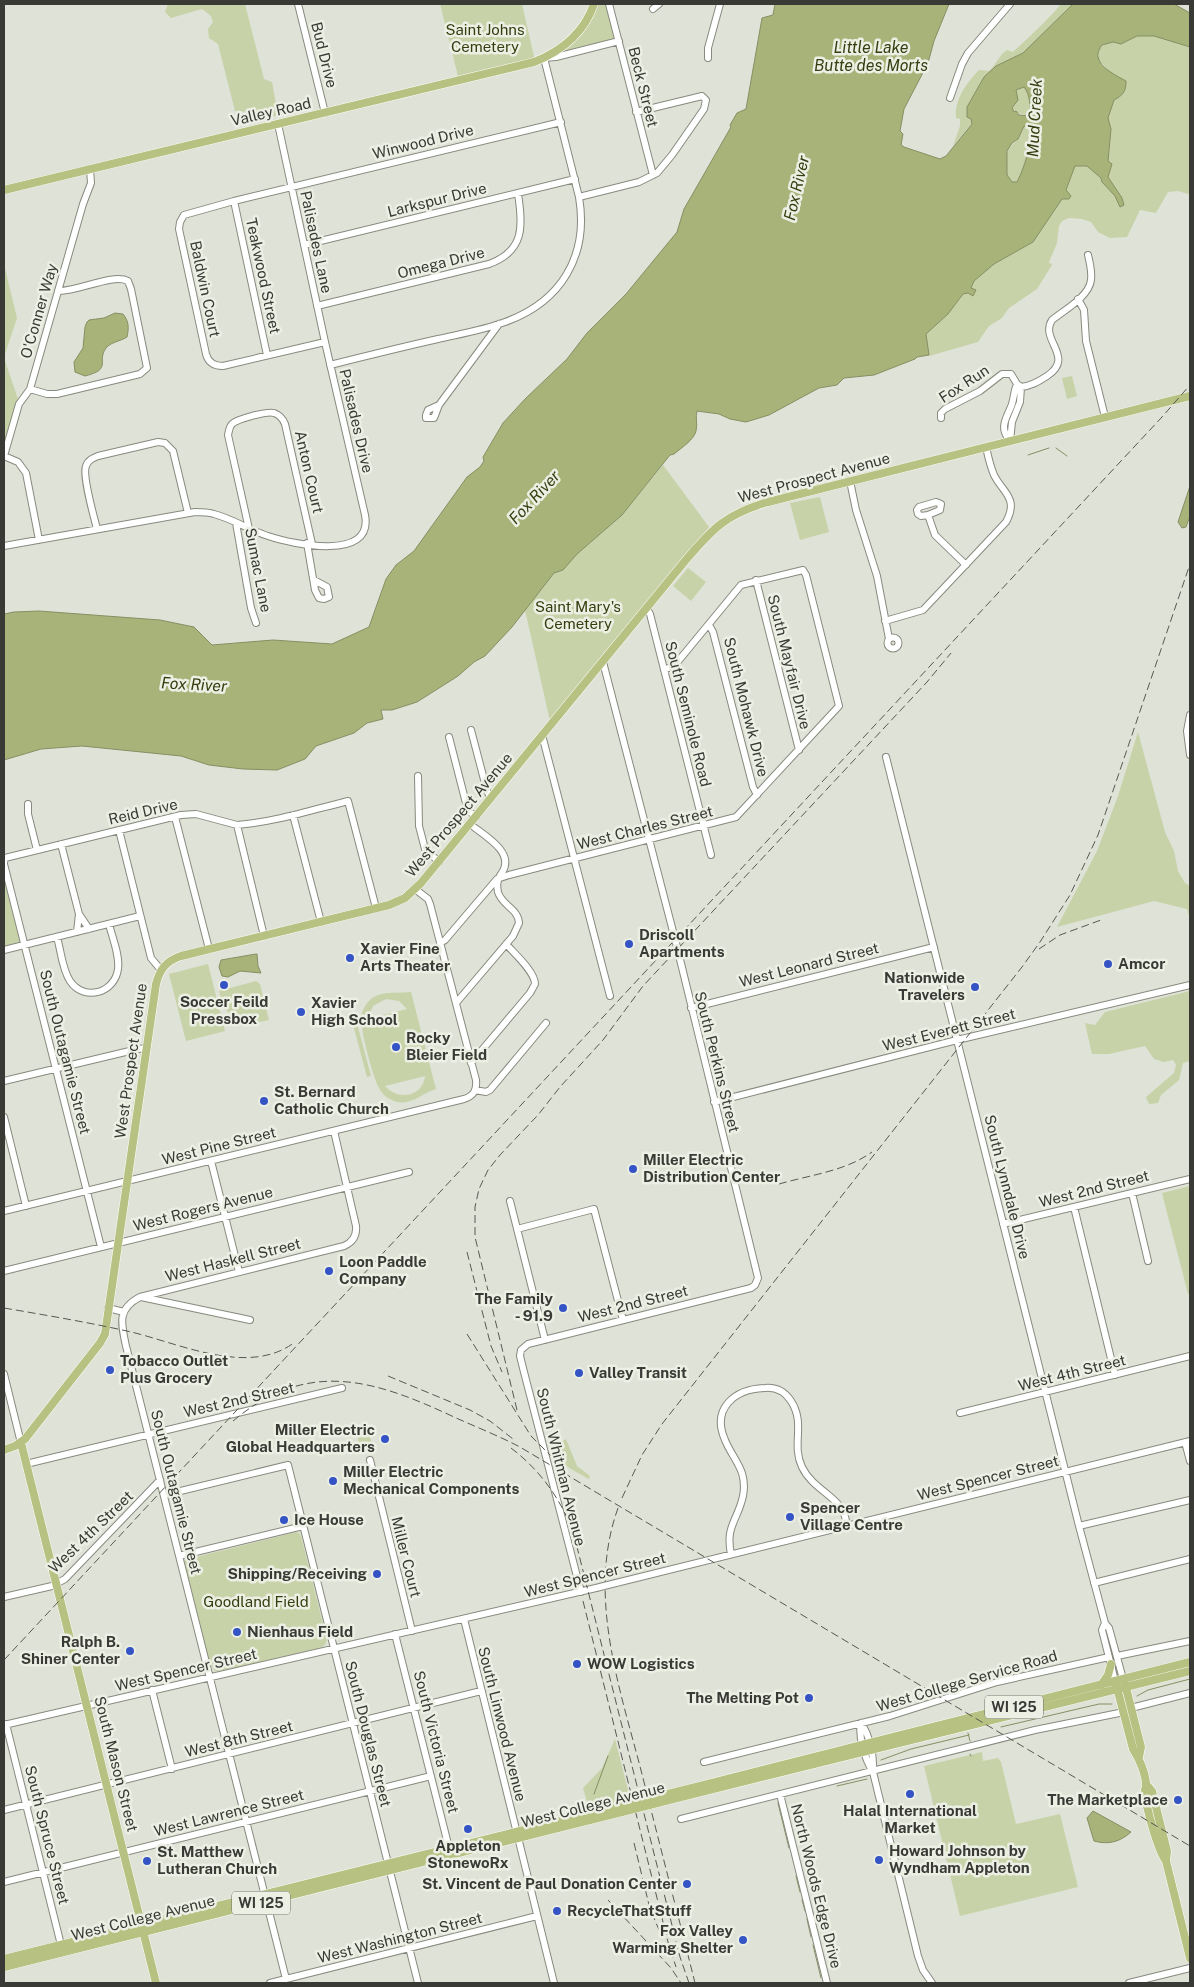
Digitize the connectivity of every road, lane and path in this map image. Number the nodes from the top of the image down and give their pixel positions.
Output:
1 (298, 4) edge
2 (594, 4) edge
3 (609, 4) edge
4 (659, 4) edge
5 (720, 4) edge
6 (1010, 4) edge
7 (653, 9) dead end
8 (619, 41) junction
9 (544, 58) junction
10 (708, 58) dead end
11 (950, 98) dead end
12 (636, 112) junction
13 (325, 113) junction
14 (561, 122) junction
15 (278, 124) junction
16 (90, 169) junction
17 (653, 175) junction
18 (575, 179) junction
19 (291, 187) junction
20 (4, 190) edge
21 (518, 194) junction
22 (579, 197) junction
23 (234, 201) junction
24 (304, 245) junction
25 (1088, 256) dead end
26 (58, 291) junction
27 (1078, 299) junction
28 (317, 306) junction
29 (500, 324) junction
30 (482, 328) junction
31 (488, 340) junction
32 (325, 342) junction
33 (267, 356) junction
34 (330, 365) junction
35 (1019, 386) junction
36 (30, 389) junction
37 (1190, 396) edge
38 (439, 405) dead end
39 (1105, 417) junction
40 (941, 418) dead end
41 (1010, 441) junction
42 (986, 447) junction
43 (4, 456) edge
44 (850, 481) junction
45 (188, 513) junction
46 (928, 516) dead end
47 (236, 523) junction
48 (97, 529) junction
49 (250, 529) junction
50 (39, 540) junction
51 (309, 543) junction
52 (4, 546) edge
53 (966, 565) junction
54 (314, 580) dead end
55 (756, 580) junction
56 (647, 609) junction
57 (885, 621) junction
58 (256, 623) dead end
59 (709, 624) junction
60 (889, 639) dead end
61 (603, 662) junction
62 (664, 670) junction
63 (1190, 715) edge
64 (471, 730) dead end
65 (542, 735) junction
66 (450, 737) dead end
67 (799, 750) junction
68 (1190, 755) edge
69 (886, 757) dead end
70 (418, 776) dead end
71 (757, 795) junction
72 (491, 798) junction
73 (28, 804) dead end
74 (293, 815) junction
75 (175, 817) junction
76 (476, 817) junction
77 (470, 824) junction
78 (237, 825) junction
79 (704, 826) junction
80 (119, 830) junction
81 (648, 840) junction
82 (61, 844) junction
83 (37, 850) junction
84 (711, 855) dead end
85 (574, 858) junction
86 (4, 862) edge
87 (439, 862) junction
88 (497, 879) junction
89 (415, 889) junction
90 (376, 908) junction
91 (79, 914) junction
92 (140, 916) junction
93 (321, 922) junction
94 (109, 924) junction
95 (89, 929) junction
96 (77, 932) junction
97 (264, 936) junction
98 (57, 937) junction
99 (440, 943) junction
100 (506, 944) junction
101 (25, 945) junction
102 (934, 947) junction
103 (209, 949) junction
104 (4, 950) edge
105 (161, 970) junction
106 (1190, 985) edge
107 (610, 996) dead end
108 (456, 1003) junction
109 (691, 1008) junction
110 (546, 1024) dead end
111 (958, 1040) junction
112 (147, 1048) junction
113 (472, 1063) junction
114 (57, 1068) junction
115 (4, 1081) edge
116 (475, 1090) junction
117 (714, 1102) junction
118 (4, 1117) edge
119 (334, 1131) junction
120 (211, 1161) junction
121 (409, 1172) dead end
122 (1190, 1179) edge
123 (127, 1181) junction
124 (347, 1186) junction
125 (87, 1191) junction
126 (1132, 1193) junction
127 (510, 1200) dead end
128 (26, 1206) junction
129 (1074, 1207) junction
130 (4, 1211) edge
131 (225, 1216) junction
132 (1003, 1224) junction
133 (517, 1228) junction
134 (118, 1242) junction
135 (101, 1246) junction
136 (1148, 1260) dead end
137 (4, 1271) edge
138 (239, 1272) junction
139 (751, 1288) joint
140 (140, 1297) junction
141 (108, 1308) junction
142 (124, 1312) junction
143 (250, 1320) dead end
144 (623, 1320) junction
145 (545, 1340) junction
146 (522, 1347) joint
147 (1190, 1356) edge
148 (4, 1374) edge
149 (1116, 1375) junction
150 (342, 1388) dead end
151 (1045, 1392) junction
152 (960, 1413) dead end
153 (149, 1434) junction
154 (1188, 1442) edge
155 (21, 1443) junction
156 (4, 1450) edge
157 (370, 1460) dead end
158 (1190, 1462) edge
159 (26, 1464) junction
160 (1066, 1472) junction
161 (160, 1480) junction
162 (164, 1495) junction
163 (1190, 1500) edge
164 (848, 1525) junction
165 (304, 1526) junction
166 (1080, 1526) junction
167 (731, 1554) junction
168 (180, 1556) junction
169 (1190, 1559) edge
170 (1094, 1583) junction
171 (58, 1587) junction
172 (581, 1592) junction
173 (4, 1597) edge
174 (464, 1619) junction
175 (1105, 1623) junction
176 (412, 1631) junction
177 (395, 1634) junction
178 (1190, 1641) edge
179 (333, 1648) junction
180 (1117, 1656) junction
181 (1110, 1661) junction
182 (1190, 1662) edge
183 (1190, 1671) edge
184 (210, 1676) junction
185 (1140, 1683) junction
186 (1120, 1684) junction
187 (1101, 1685) junction
188 (152, 1690) junction
189 (481, 1691) junction
190 (1190, 1693) edge
191 (87, 1705) junction
192 (414, 1708) junction
193 (1128, 1708) junction
194 (353, 1723) junction
195 (861, 1723) junction
196 (5, 1724) edge
197 (867, 1748) junction
198 (230, 1754) junction
199 (704, 1762) dead end
200 (172, 1768) junction
201 (873, 1772) junction
202 (431, 1776) junction
203 (107, 1784) junction
204 (370, 1791) junction
205 (780, 1794) junction
206 (26, 1805) junction
207 (4, 1810) edge
208 (682, 1819) dead end
209 (247, 1822) junction
210 (517, 1835) junction
211 (478, 1840) junction
212 (450, 1851) junction
213 (468, 1851) junction
214 (124, 1852) junction
215 (389, 1867) junction
216 (42, 1872) junction
217 (4, 1882) edge
218 (266, 1897) junction
219 (537, 1916) junction
220 (143, 1928) junction
221 (62, 1948) junction
222 (409, 1949) junction
223 (1190, 1958) edge
224 (4, 1959) edge
225 (4, 1967) edge
226 (1190, 1968) edge
227 (286, 1981) edge
228 (156, 1983) edge
229 (270, 1983) edge
230 (418, 1983) edge
231 (554, 1983) edge
232 (827, 1983) edge
233 (932, 1983) edge
234 (1129, 1983) edge

1 - 13 street, Bud Drive
2 - 9 main road, Valley Road
3 - 8 street, Beck Street
4 - 7 street
5 - 10 street
6 - 11 street
8 - 9 street, Valley Road
8 - 12 street, Beck Street
9 - 13 main road, Valley Road
9 - 14 street, Palisades Drive
12 - 17 street, Beck Street
12 - 17 street
13 - 15 main road, Valley Road
14 - 18 street, Palisades Drive
14 - 19 street, Winwood Drive
15 - 16 main road, Valley Road
15 - 19 street, Palisades Lane
16 - 20 main road, Valley Road
16 - 26 street, O'Conner Way
17 - 22 street
18 - 21 street, Larkspur Drive
18 - 22 street, Palisades Drive
19 - 23 street, Baldwin Court
19 - 24 street, Palisades Lane
21 - 24 street, Larkspur Drive
21 - 28 street, Omega Drive
22 - 29 street, Palisades Drive
23 - 33 street, Teakwood Street
23 - 33 street, Baldwin Court
24 - 28 street, Palisades Lane
25 - 27 street
26 - 36 street, O'Conner Way
26 - 36 street
27 - 35 street
27 - 39 street
28 - 32 street, Palisades Lane
29 - 30 street, Palisades Drive
29 - 31 street
30 - 31 street
30 - 34 street, Palisades Drive
31 - 38 street
32 - 33 street, Baldwin Court
32 - 34 street, Palisades Lane
34 - 51 street, Palisades Drive
35 - 40 street, Fox Run
35 - 41 street
36 - 43 street, O'Conner Way
37 - 39 main road, West Prospect Avenue
39 - 41 main road, West Prospect Avenue
41 - 42 main road, West Prospect Avenue
42 - 44 main road, West Prospect Avenue
42 - 53 street
43 - 50 street
44 - 56 main road, West Prospect Avenue
44 - 57 street
45 - 47 street, Palisades Drive
45 - 48 street, Palisades Drive
45 - 48 street
46 - 53 street
47 - 49 street, Palisades Drive
47 - 58 street, Sumac Lane
48 - 50 street, Palisades Drive
49 - 51 street, Palisades Drive
49 - 51 street, Anton Court
50 - 52 street, Palisades Drive
51 - 54 street
53 - 57 street
55 - 59 street
55 - 67 street, South Mayfair Drive
55 - 67 street, West Charles Street
56 - 61 main road, West Prospect Avenue
56 - 62 street, South Seminole Road
57 - 60 street
59 - 62 street
59 - 71 street, South Mohawk Drive
61 - 65 main road, West Prospect Avenue
61 - 81 street, South Perkins Street
62 - 79 street, South Seminole Road
63 - 68 street
64 - 72 street
65 - 72 main road, West Prospect Avenue
65 - 85 street
66 - 76 street
67 - 71 street, West Charles Street
69 - 102 street, South Lynndale Drive
70 - 87 street
71 - 79 street, West Charles Street
72 - 76 main road, West Prospect Avenue
73 - 83 street
74 - 78 street, Reid Drive
74 - 90 street, Reid Drive
74 - 93 street
75 - 78 street, Reid Drive
75 - 80 street, Reid Drive
75 - 103 street
76 - 77 main road, West Prospect Avenue
77 - 87 main road, West Prospect Avenue
77 - 88 street
78 - 97 street
79 - 81 street, West Charles Street
79 - 84 street, South Seminole Road
80 - 82 street, Reid Drive
80 - 92 street
81 - 85 street, West Charles Street
81 - 109 street, South Perkins Street
82 - 83 street, Reid Drive
82 - 91 street
83 - 86 street, Reid Drive
85 - 88 street, West Charles Street
85 - 107 street
86 - 101 street, South Outagamie Street
87 - 89 main road, West Prospect Avenue
88 - 99 street
88 - 100 street
89 - 90 main road, West Prospect Avenue
89 - 99 street
90 - 93 main road, West Prospect Avenue
91 - 95 street
91 - 96 street
92 - 94 street
92 - 105 street
93 - 97 main road, West Prospect Avenue
94 - 95 street
94 - 98 street
95 - 96 street
96 - 98 street
97 - 103 main road, West Prospect Avenue
98 - 101 street
99 - 108 street
100 - 108 street
100 - 113 street
101 - 104 street
101 - 114 street, South Outagamie Street
102 - 109 street, West Leonard Street
102 - 111 street, South Lynndale Drive
103 - 105 main road, West Prospect Avenue
105 - 112 main road, West Prospect Avenue
106 - 111 street, West Everett Street
108 - 113 street
109 - 117 street, South Perkins Street
110 - 116 street
111 - 117 street, West Everett Street
111 - 132 street, South Lynndale Drive
112 - 114 street
112 - 123 main road, West Prospect Avenue
113 - 116 street
114 - 115 street
114 - 125 street, South Outagamie Street
116 - 119 street, West Pine Street
117 - 139 street, South Perkins Street
118 - 128 street
119 - 120 street, West Pine Street
119 - 124 street
120 - 123 street, West Pine Street
120 - 131 street
121 - 124 street, West Rogers Avenue
122 - 126 street, West 2nd Street
123 - 125 street, West Pine Street
123 - 134 main road, West Prospect Avenue
124 - 131 street, West Rogers Avenue
124 - 138 street, West Haskell Street
125 - 128 street, West Pine Street
125 - 135 street, South Outagamie Street
126 - 129 street, West 2nd Street
126 - 136 street
127 - 133 street
128 - 130 street, West Pine Street
129 - 132 street, West 2nd Street
129 - 149 street
131 - 134 street, West Rogers Avenue
131 - 138 street
132 - 151 street, South Lynndale Drive
133 - 144 street
133 - 145 street
134 - 135 street, West Rogers Avenue
134 - 141 main road, West Prospect Avenue
135 - 137 street, West Rogers Avenue
138 - 140 street, West Haskell Street
139 - 144 street, West 2nd Street
140 - 142 street, West Haskell Street
140 - 143 street
141 - 142 street
141 - 155 main road, West Prospect Avenue
142 - 153 street, South Outagamie Street
144 - 145 street, West 2nd Street
145 - 146 street, West 2nd Street
146 - 172 street, South Whitman Avenue
147 - 149 street, West 4th Street
148 - 155 street, South Mason Street
149 - 151 street, West 4th Street
150 - 153 street, West 2nd Street
151 - 152 street, West 4th Street
151 - 160 street, South Lynndale Drive
153 - 159 street, West 2nd Street
153 - 161 street, South Outagamie Street
154 - 158 street
154 - 160 street, West Spencer Street
155 - 156 main road, West Prospect Avenue
155 - 159 main road, South Mason Street
157 - 176 street, Miller Court
159 - 171 main road, South Mason Street
160 - 164 street, West Spencer Street
160 - 166 street, South Lynndale Drive
161 - 162 street, South Outagamie Street
161 - 171 street, West 4th Street
162 - 165 street, South Douglas Street
162 - 168 street, South Outagamie Street
163 - 166 street
164 - 167 street, West Spencer Street
164 - 167 street
165 - 168 street
165 - 179 street, South Douglas Street
166 - 170 street, South Lynndale Drive
167 - 172 street, West Spencer Street, bridge
168 - 184 street, South Outagamie Street
169 - 170 street
170 - 175 street, South Lynndale Drive
171 - 173 street, West 4th Street
171 - 191 main road, South Mason Street
172 - 174 street, West Spencer Street
174 - 176 street, West Spencer Street
174 - 189 street, South Linwood Avenue
175 - 180 street, South Lynndale Drive
175 - 181 street, South Lynndale Drive
176 - 177 street, West Spencer Street
177 - 179 street, West Spencer Street
177 - 192 street, South Victoria Street
178 - 180 street
179 - 184 street, West Spencer Street
179 - 194 street, South Douglas Street
180 - 186 street, South Lynndale Drive
181 - 186 street, South Lynndale Drive
181 - 187 main road
181 - 195 street, West College Service Road
182 - 186 main road, West College Avenue / WI 125
183 - 185 main road, West College Avenue / WI 125
184 - 188 street, West Spencer Street
184 - 198 street, South Outagamie Street
185 - 186 main road, West College Avenue / WI 125
185 - 193 main road
186 - 187 main road, West College Avenue / WI 125
186 - 193 main road
186 - 197 main road, West College Avenue / WI 125
187 - 197 main road, West College Avenue / WI 125
188 - 191 street, West Spencer Street
188 - 200 street
189 - 192 street, West 8th Street
189 - 210 street, South Linwood Avenue
190 - 193 street
191 - 196 street, West Spencer Street
191 - 203 main road, South Mason Street
192 - 194 street, West 8th Street
192 - 202 street, South Victoria Street
193 - 201 street
193 - 223 main road
194 - 198 street, West 8th Street
194 - 204 street, South Douglas Street
195 - 197 street, West College Service Road
195 - 199 street, West College Service Road
196 - 206 street, South Spruce Street
197 - 201 street, West College Service Road
197 - 210 main road, West College Avenue / WI 125, bridge
198 - 200 street, West 8th Street
198 - 209 street, South Outagamie Street
200 - 203 street, West 8th Street
201 - 205 street
201 - 233 street, West College Service Road
202 - 204 street, West Lawrence Street
202 - 212 street, South Victoria Street
203 - 206 street, West 8th Street
203 - 214 main road, South Mason Street
204 - 209 street, West Lawrence Street
204 - 215 street, South Douglas Street
205 - 208 street
205 - 232 street, North Woods Edge Drive
206 - 207 street, West 8th Street
206 - 216 street, South Spruce Street
209 - 214 street, West Lawrence Street
209 - 218 street, South Outagamie Street
210 - 211 main road, West College Avenue / WI 125
210 - 213 main road, West College Avenue / WI 125
210 - 219 street, South Linwood Avenue
211 - 212 main road, West College Avenue / WI 125
211 - 213 main road
212 - 213 main road, West College Avenue / WI 125
212 - 215 main road, West College Avenue / WI 125
214 - 216 street, West Lawrence Street
214 - 220 main road, South Mason Street
215 - 218 main road, West College Avenue / WI 125
215 - 222 street, South Douglas Street
216 - 217 street, West Lawrence Street
216 - 221 street, South Spruce Street
218 - 220 main road, West College Avenue / WI 125
218 - 227 street, South Outagamie Street
219 - 222 street, West Washington Street
219 - 231 street, South Linwood Avenue
220 - 221 main road, West College Avenue / WI 125
220 - 228 main road, South Mason Street
221 - 224 main road, West College Avenue / WI 125
221 - 225 main road, West College Avenue / WI 125
222 - 227 street, West Washington Street
222 - 230 street, South Douglas Street
226 - 234 street
227 - 229 street, West Washington Street

